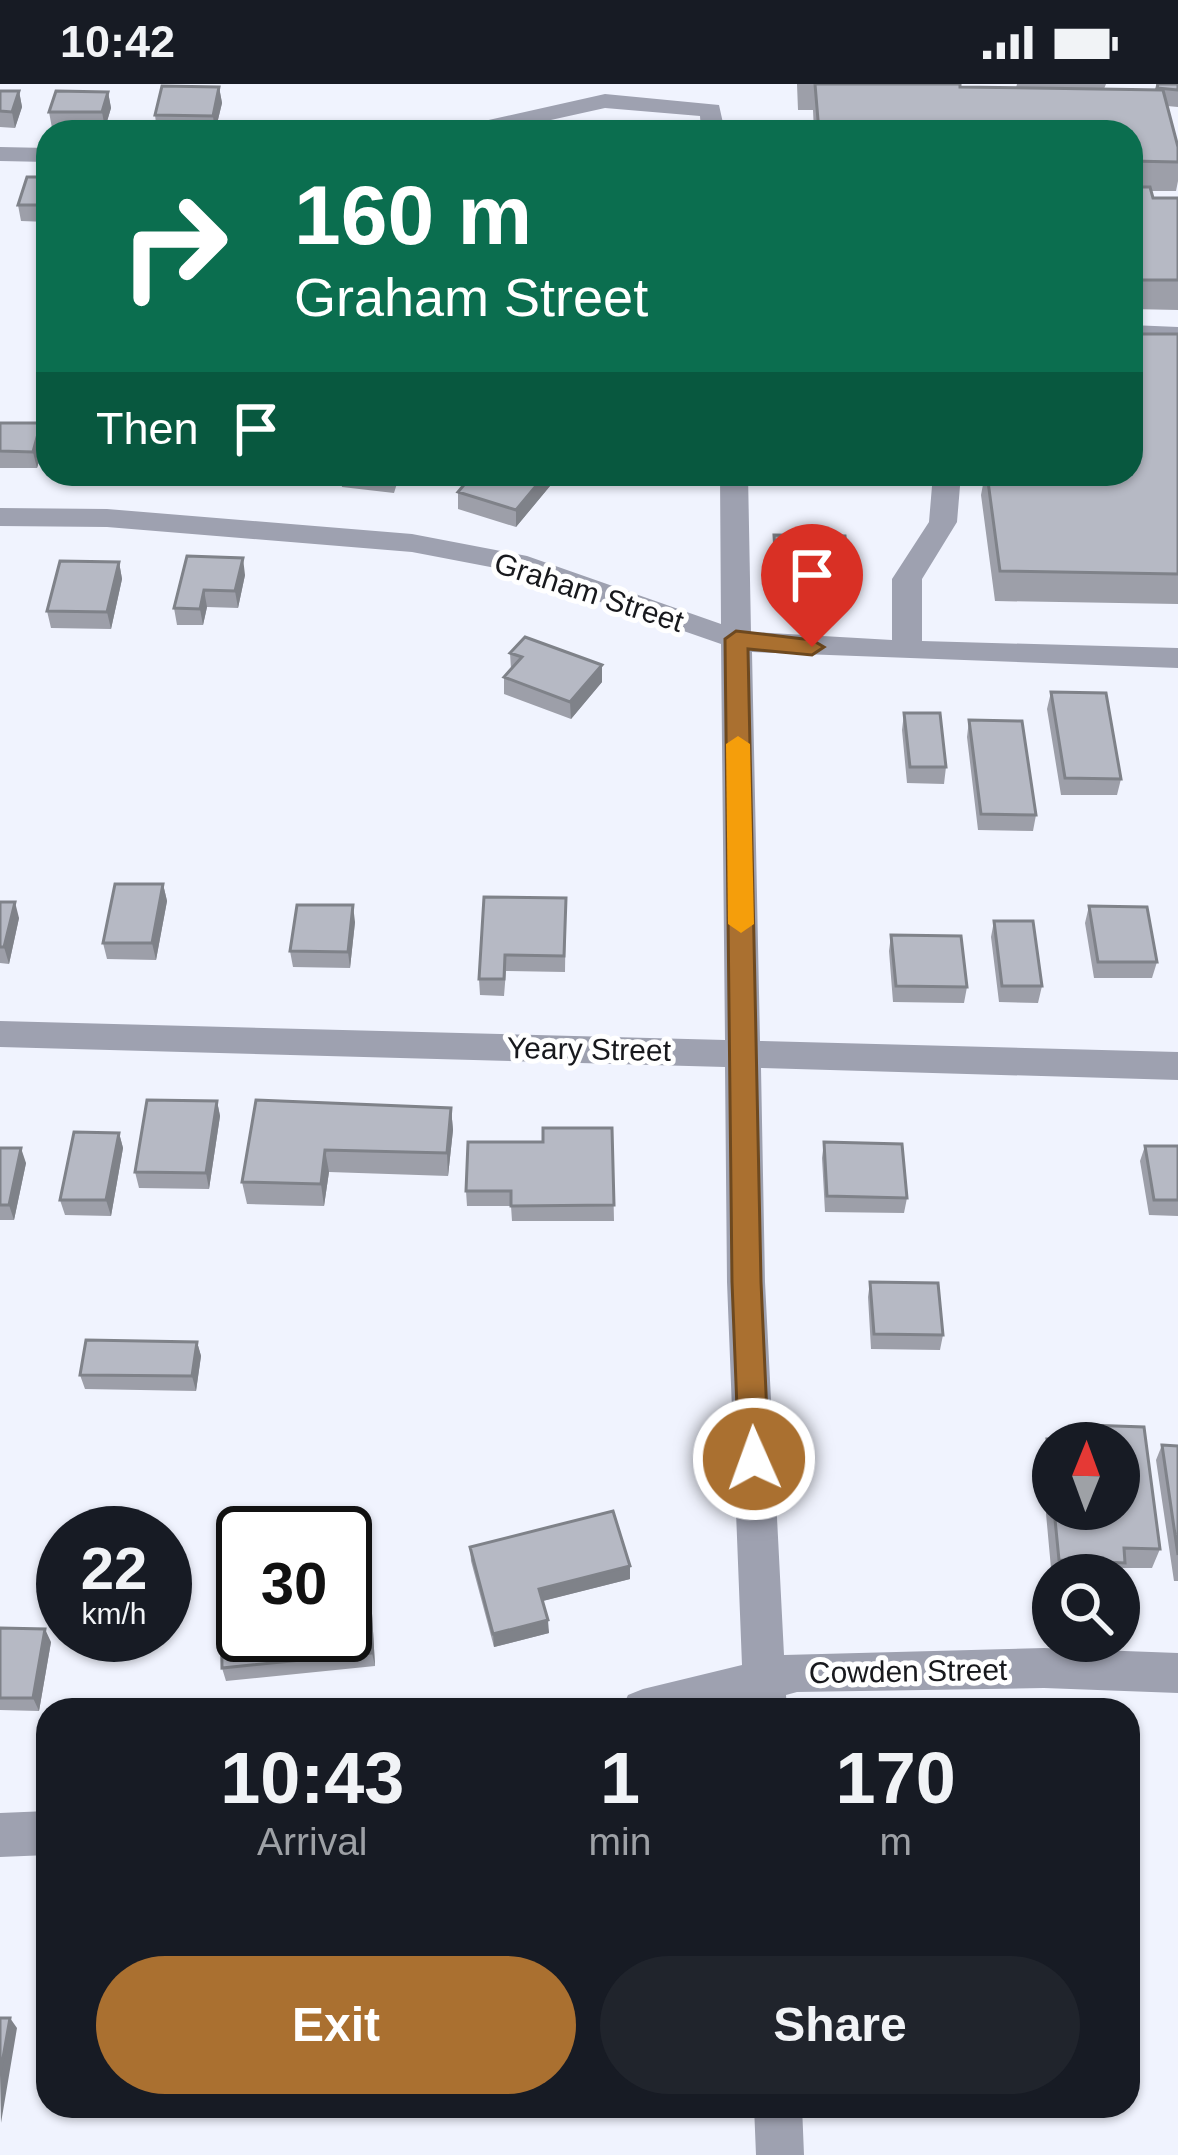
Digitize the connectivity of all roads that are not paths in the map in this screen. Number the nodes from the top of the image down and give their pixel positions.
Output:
1 (519, 120) edge
2 (707, 120) edge
3 (0, 154) edge
4 (36, 155) edge
5 (1143, 333) edge
6 (1178, 334) edge
7 (734, 486) edge
8 (946, 486) edge
9 (0, 517) edge
10 (736, 639) junction
11 (907, 651) junction
12 (1178, 658) edge
13 (0, 1034) edge
14 (743, 1053) junction
15 (1178, 1066) edge
16 (1178, 1673) edge
17 (764, 1695) edge
18 (36, 1834) edge
19 (0, 1835) edge
20 (778, 2118) edge
21 (779, 2155) edge

1 - 2 street
3 - 4 street
5 - 6 street
7 - 10 street
8 - 11 street
9 - 10 street, Graham Street
10 - 11 street, Graham Street
10 - 14 street
11 - 12 street, Graham Street
13 - 14 street, Yeary Street
14 - 15 street, Yeary Street
14 - 17 street
16 - 17 street, Cowden Street
18 - 19 street
20 - 21 street

